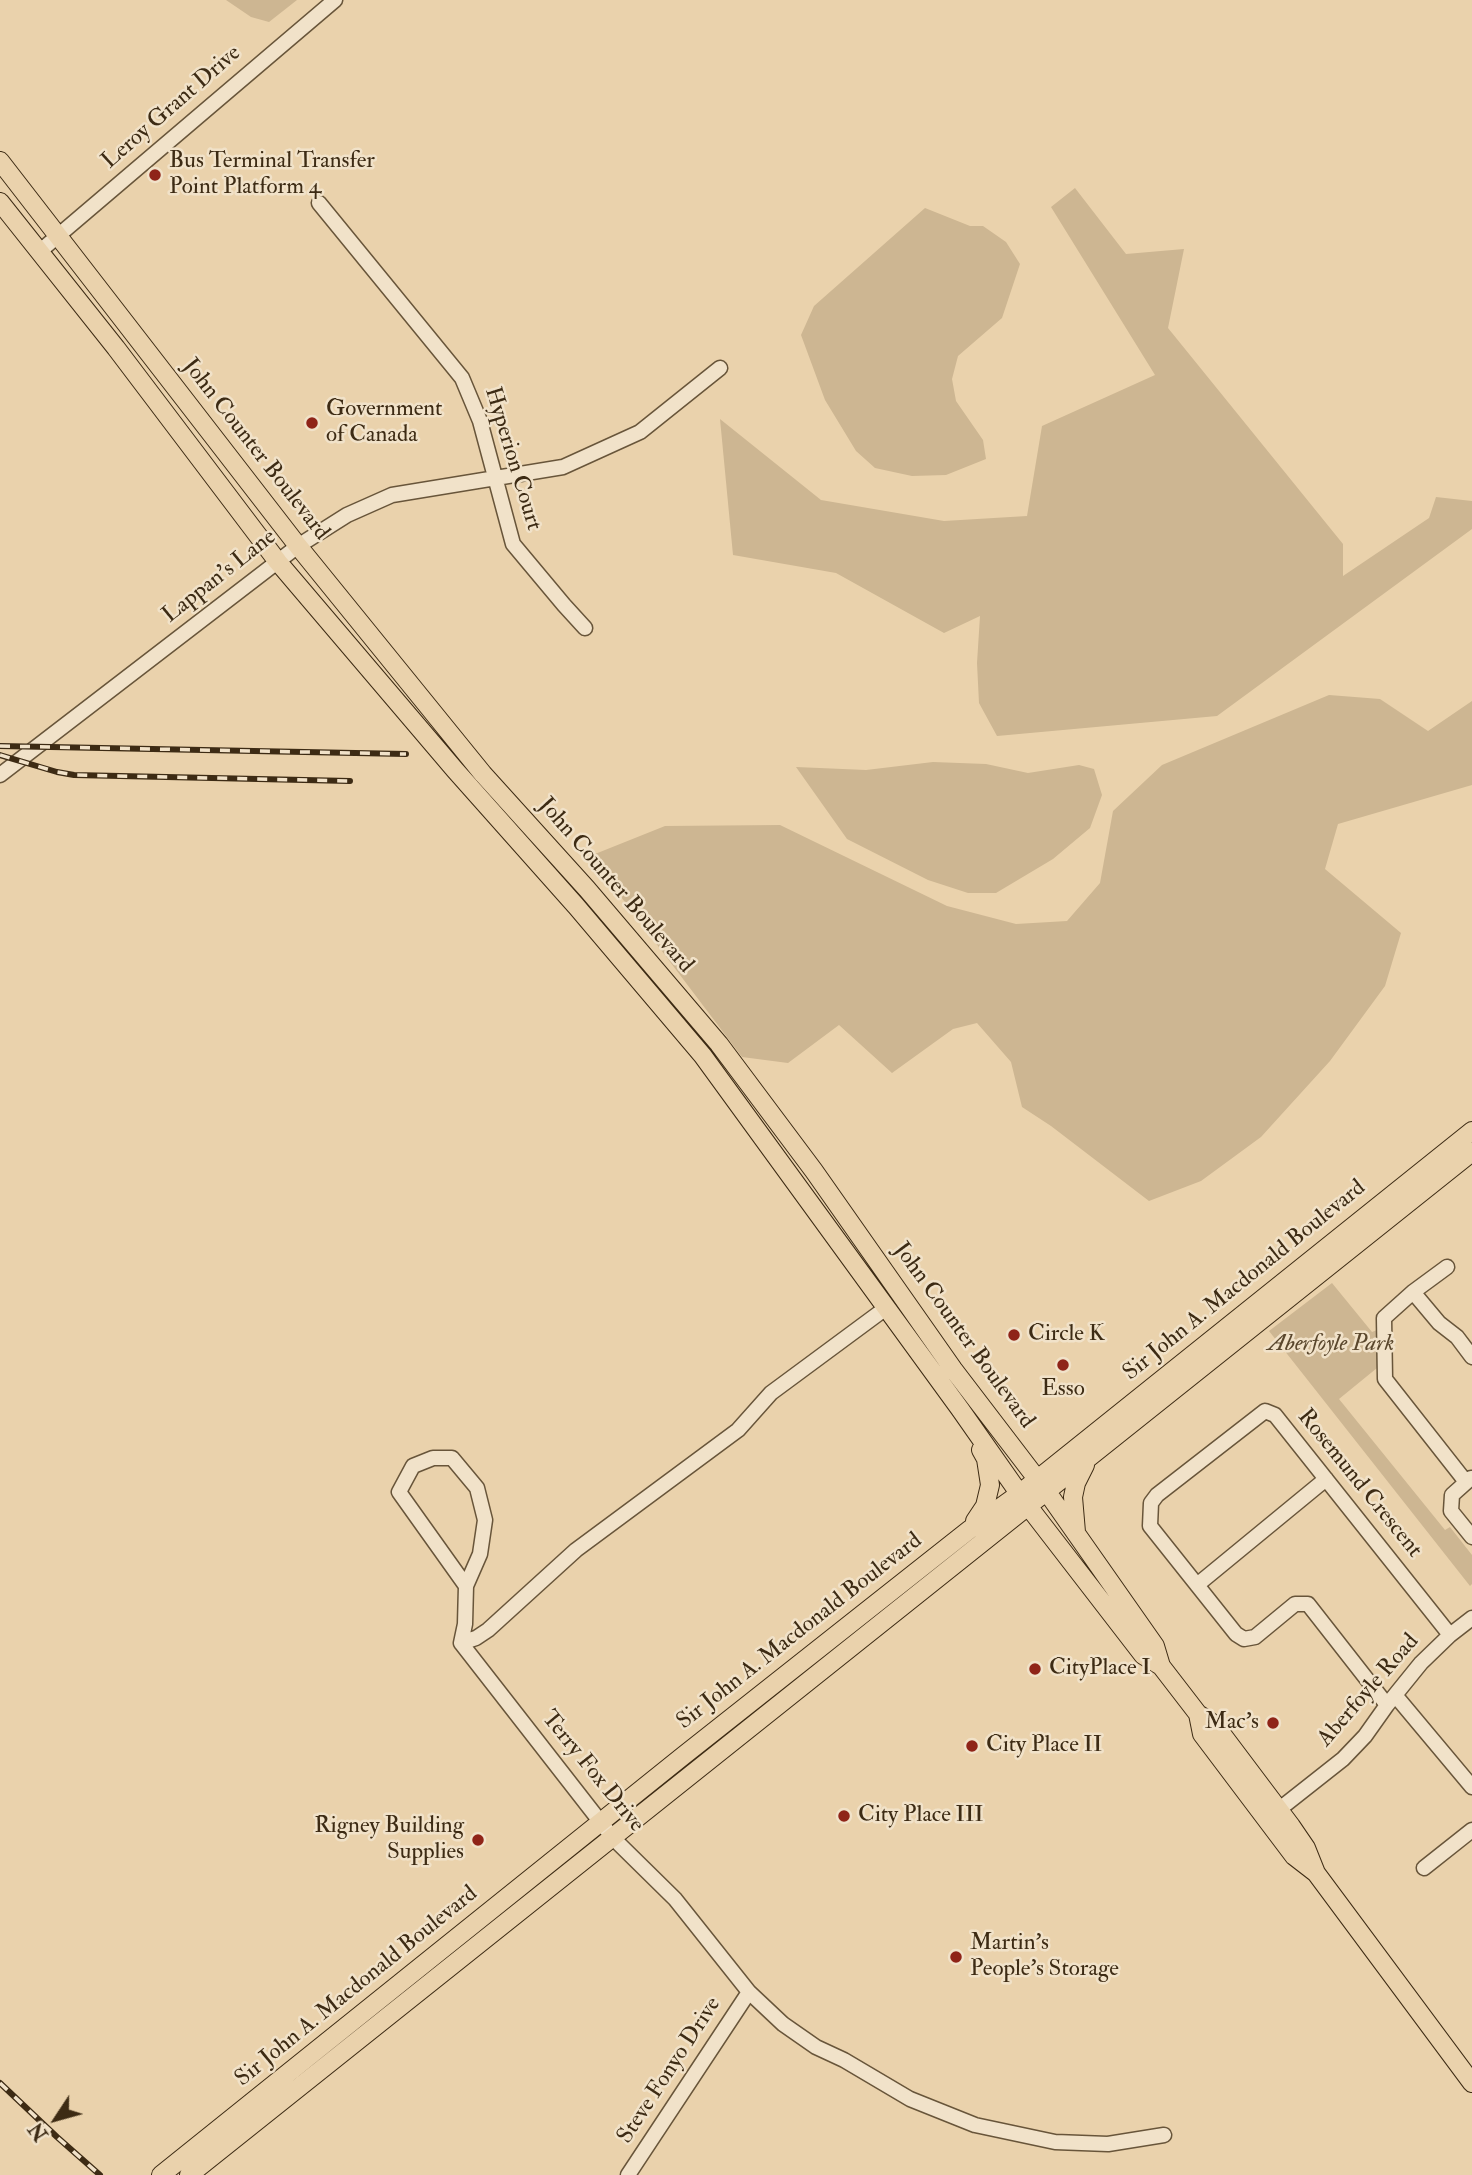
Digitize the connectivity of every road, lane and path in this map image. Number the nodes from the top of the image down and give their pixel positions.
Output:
1 (335, 0) edge
2 (0, 162) edge
3 (0, 202) edge
4 (319, 203) dead end
5 (59, 235) junction
6 (39, 252) junction
7 (720, 369) dead end
8 (495, 478) junction
9 (298, 546) junction
10 (278, 562) junction
11 (585, 628) dead end
12 (0, 775) edge
13 (1472, 1131) edge
14 (1472, 1152) edge
15 (1447, 1267) dead end
16 (1413, 1292) junction
17 (886, 1308) junction
18 (1472, 1357) edge
19 (960, 1409) junction
20 (1089, 1459) junction
21 (1326, 1479) junction
22 (1469, 1479) edge
23 (1042, 1486) junction
24 (1024, 1500) junction
25 (969, 1530) junction
26 (1076, 1537) junction
27 (1472, 1537) edge
28 (1197, 1585) junction
29 (466, 1586) junction
30 (1472, 1618) edge
31 (1450, 1635) junction
32 (461, 1643) junction
33 (1161, 1666) junction
34 (1391, 1700) junction
35 (1472, 1787) edge
36 (1272, 1814) junction
37 (601, 1823) junction
38 (1472, 1830) edge
39 (613, 1839) junction
40 (1424, 1868) dead end
41 (749, 1992) junction
42 (1472, 2083) edge
43 (1164, 2135) dead end
44 (185, 2171) edge
45 (161, 2175) edge
46 (628, 2175) edge

1 - 5 street, Leroy Grant Drive
2 - 5 main road, John Counter Boulevard
3 - 6 main road, John Counter Boulevard
4 - 8 street, Hyperion Court
5 - 6 street, Leroy Grant Drive
5 - 9 main road, John Counter Boulevard
6 - 10 main road, John Counter Boulevard
7 - 8 street, Lappan's Lane
8 - 9 street, Lappan's Lane
8 - 11 street, Hyperion Court
9 - 10 street, Lappan's Lane
9 - 23 main road, John Counter Boulevard
10 - 12 street, Lappan's Lane
10 - 17 main road, John Counter Boulevard
13 - 23 main road, Sir John A. Macdonald Boulevard
14 - 20 main road, Sir John A. Macdonald Boulevard
15 - 16 street
16 - 18 street
16 - 22 street
17 - 19 main road, John Counter Boulevard
17 - 32 street
19 - 24 main road, John Counter Boulevard
19 - 25 main road
20 - 23 main road, Sir John A. Macdonald Boulevard
20 - 26 main road
21 - 28 street
21 - 28 street, Rosemund Crescent
21 - 31 street, Rosemund Crescent
22 - 27 street
23 - 24 main road, Sir John A. Macdonald Boulevard
23 - 26 main road, John Counter Boulevard
24 - 25 main road, Sir John A. Macdonald Boulevard
24 - 33 main road, John Counter Boulevard
24 - 39 main road, Sir John A. Macdonald Boulevard
25 - 37 main road, Sir John A. Macdonald Boulevard
26 - 33 main road, John Counter Boulevard
28 - 34 street, Rosemund Crescent
29 - 29 street
29 - 32 street
30 - 31 street, Aberfoyle Road
31 - 34 street, Aberfoyle Road
32 - 37 street, Terry Fox Drive
33 - 36 main road, John Counter Boulevard
34 - 35 street
34 - 36 street, Aberfoyle Road
36 - 42 main road, John Counter Boulevard
37 - 39 street, Terry Fox Drive
37 - 44 main road, Sir John A. Macdonald Boulevard
38 - 40 street
39 - 41 street, Terry Fox Drive
39 - 44 main road, Sir John A. Macdonald Boulevard
41 - 43 street, Terry Fox Drive
41 - 46 street, Steve Fonyo Drive
44 - 45 main road, Sir John A. Macdonald Boulevard

